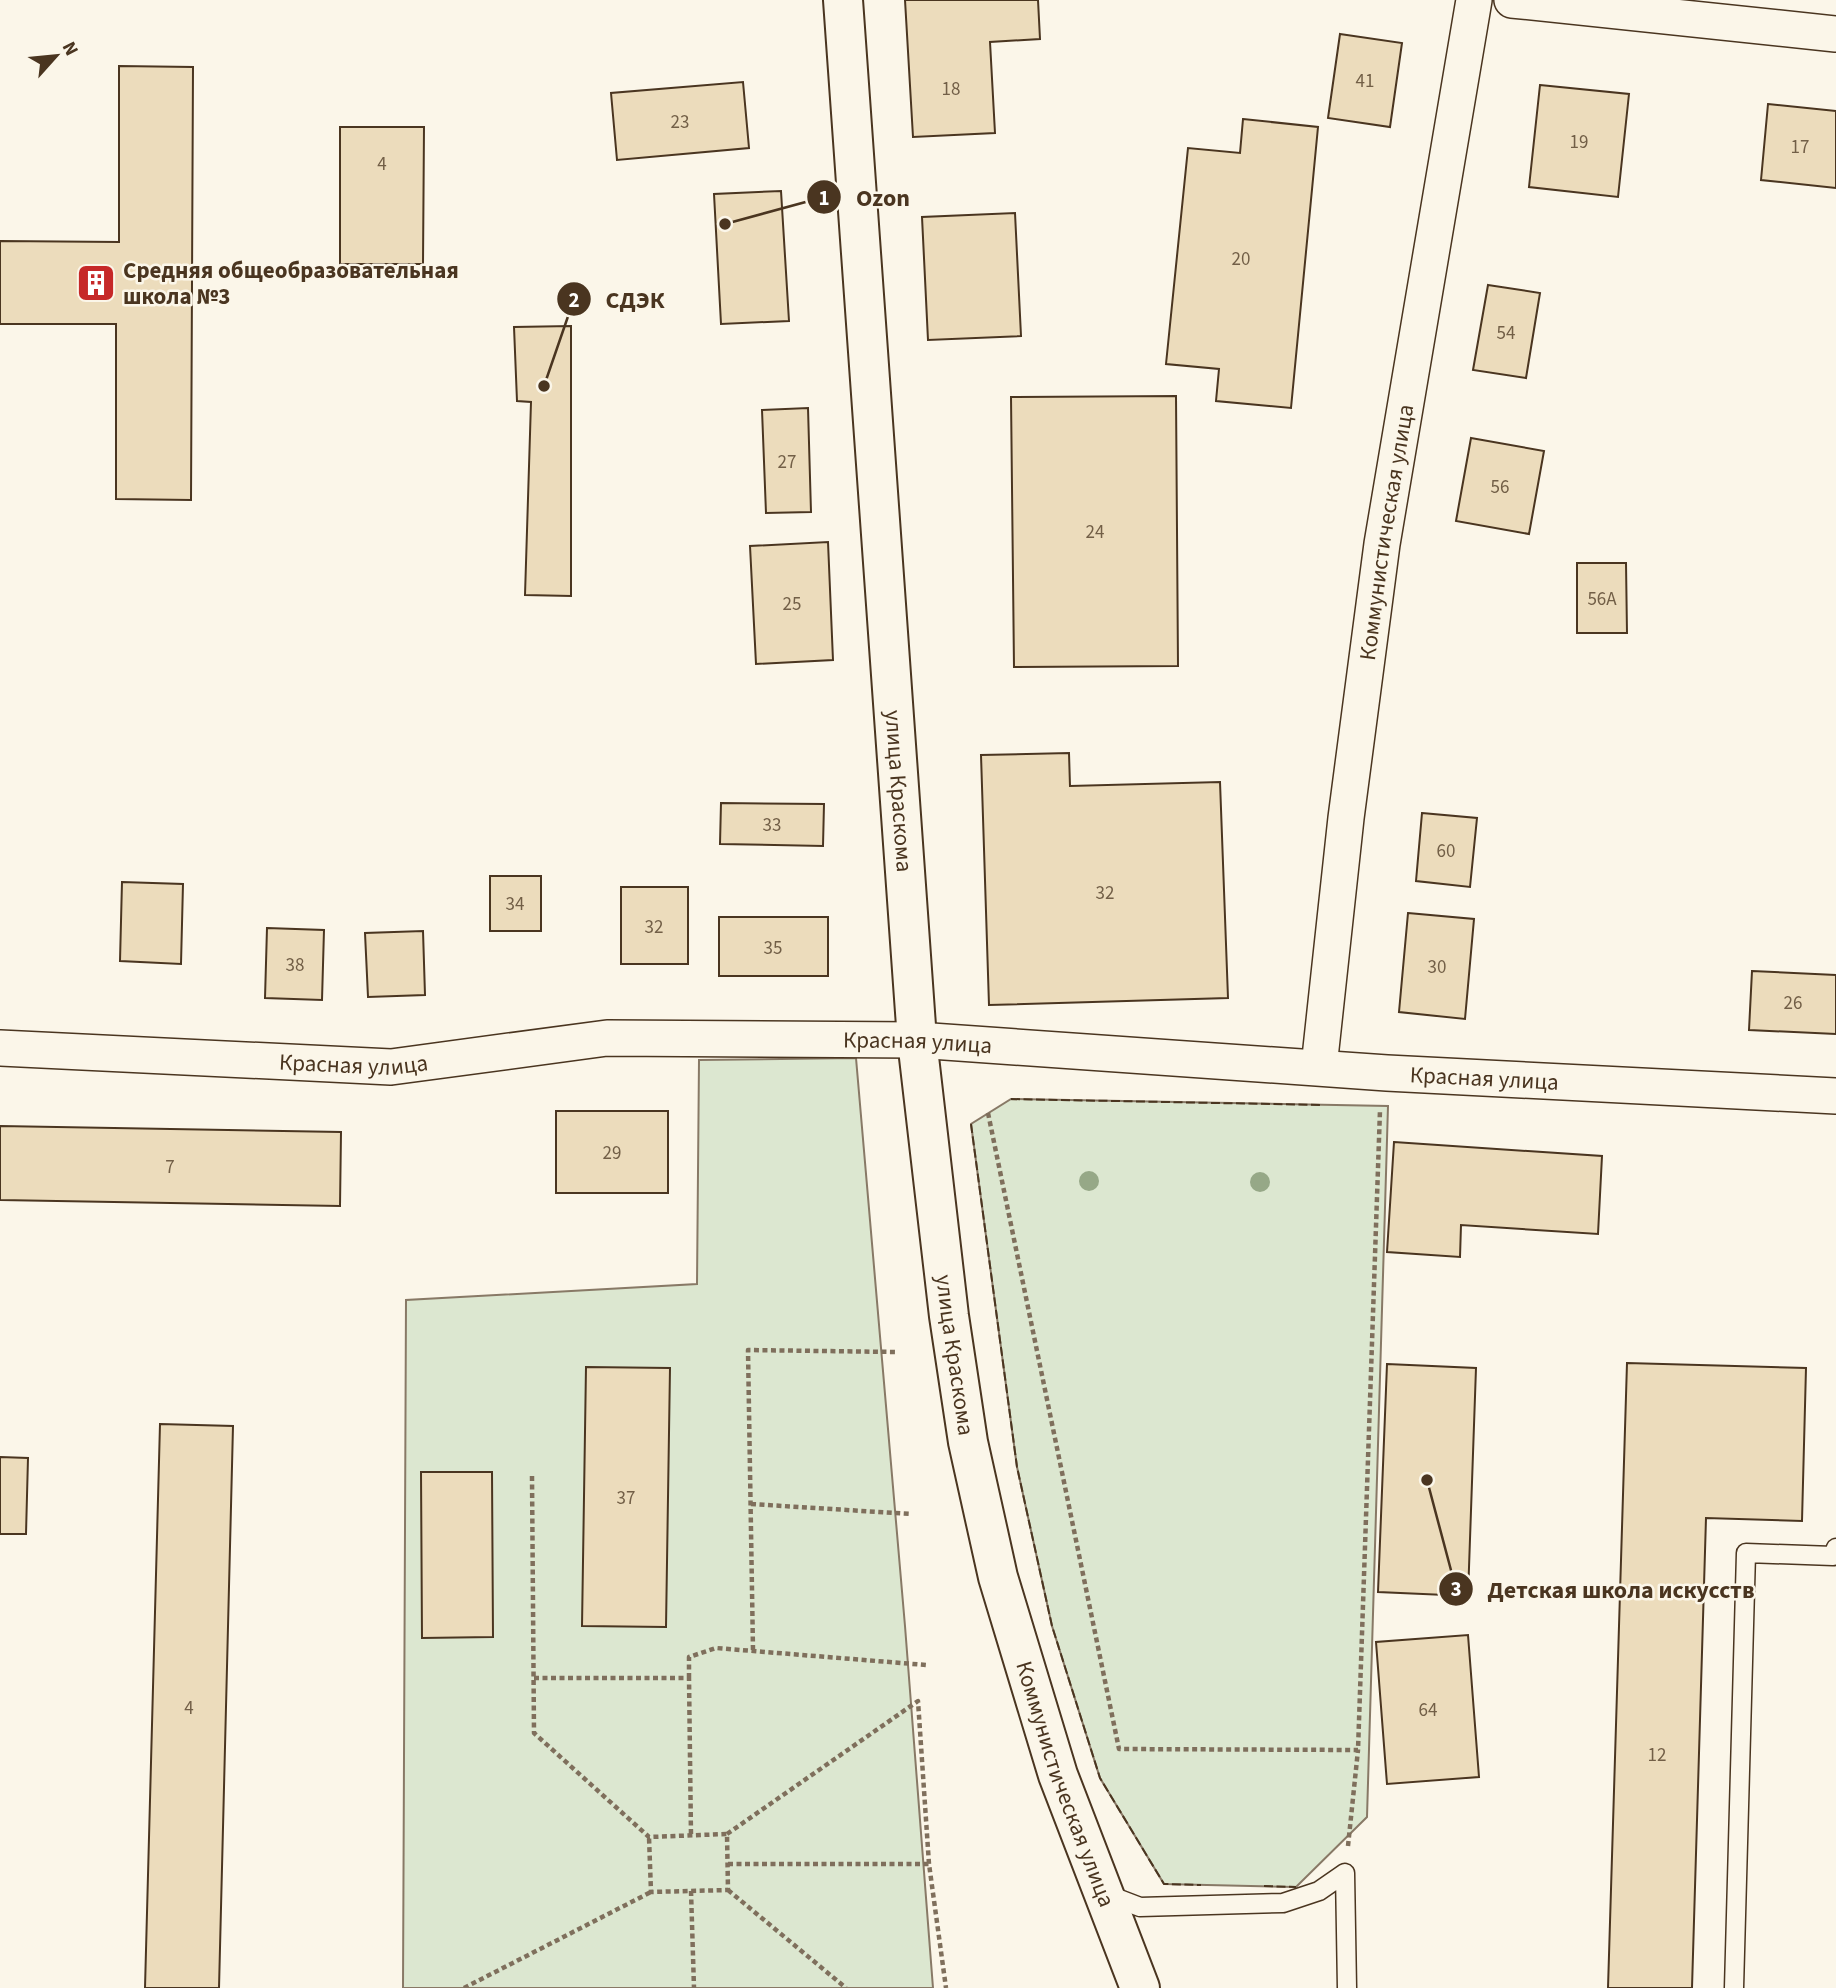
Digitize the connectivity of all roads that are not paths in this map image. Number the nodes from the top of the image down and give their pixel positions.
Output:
1 (843, 0) edge
2 (1474, 0) edge
3 (1512, 0) edge
4 (1836, 34) edge
5 (917, 1040) junction
6 (0, 1048) edge
7 (1319, 1067) junction
8 (1836, 1096) edge
9 (1836, 1548) edge
10 (998, 1577) joint
11 (1104, 1893) junction
12 (1140, 1988) edge
13 (1348, 1988) edge
14 (1734, 1988) edge

1 - 5 main road, улица Краскома
2 - 7 street, Коммунистическая улица
3 - 4 street
5 - 6 street, Красная улица
5 - 7 street, Красная улица
5 - 10 main road, улица Краскома
7 - 8 street, Красная улица
9 - 14 lane
10 - 11 main road, Коммунистическая улица
11 - 12 main road, Коммунистическая улица
11 - 13 lane

